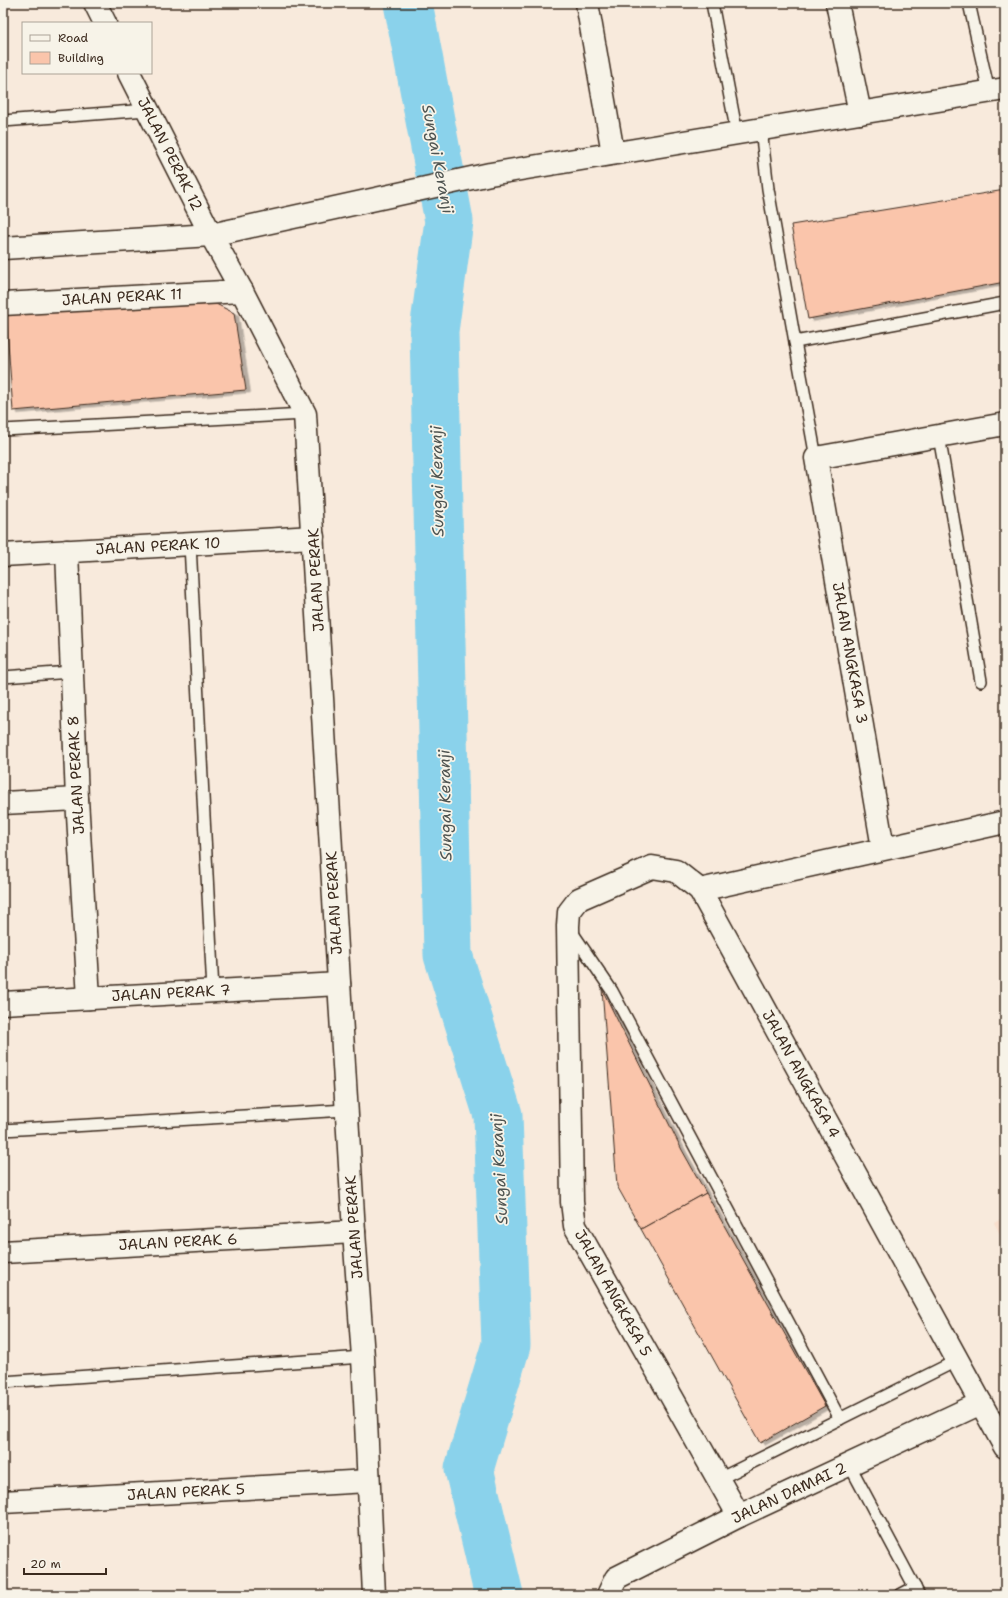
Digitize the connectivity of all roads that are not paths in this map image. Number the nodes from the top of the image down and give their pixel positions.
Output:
1 (95, 3) edge
2 (587, 3) edge
3 (712, 3) edge
4 (837, 3) edge
5 (969, 3) edge
6 (104, 22) edge
7 (129, 74) edge
8 (997, 90) edge
9 (147, 110) junction
10 (860, 112) junction
11 (3, 121) edge
12 (760, 129) junction
13 (737, 134) junction
14 (613, 153) junction
15 (211, 235) junction
16 (3, 248) edge
17 (242, 291) junction
18 (1005, 303) edge
19 (3, 304) edge
20 (795, 342) junction
21 (305, 414) junction
22 (1005, 424) edge
23 (3, 430) edge
24 (939, 436) junction
25 (816, 458) junction
26 (313, 537) junction
27 (190, 544) junction
28 (66, 551) junction
29 (3, 555) edge
30 (71, 672) junction
31 (3, 677) edge
32 (981, 681) dead end
33 (77, 799) junction
34 (3, 803) edge
35 (1005, 822) edge
36 (883, 848) junction
37 (700, 890) junction
38 (568, 926) junction
39 (339, 984) junction
40 (213, 991) junction
41 (89, 998) junction
42 (3, 1003) edge
43 (346, 1110) junction
44 (3, 1130) edge
45 (354, 1232) junction
46 (3, 1252) edge
47 (363, 1357) junction
48 (958, 1360) junction
49 (3, 1382) edge
50 (981, 1403) junction
51 (840, 1419) junction
52 (1005, 1447) edge
53 (849, 1464) junction
54 (719, 1479) junction
55 (368, 1481) junction
56 (3, 1502) edge
57 (739, 1516) junction
58 (917, 1591) edge
59 (374, 1595) edge
60 (608, 1595) edge
61 (900, 1595) edge

1 - 6 street
2 - 14 street
3 - 13 lane
4 - 10 street
5 - 8 lane
7 - 9 street, JALAN PERAK 12
8 - 10 street
9 - 11 lane
9 - 15 street, JALAN PERAK 12
10 - 12 street
12 - 13 street
12 - 20 lane
13 - 14 street
14 - 15 street
15 - 16 street
15 - 17 street, JALAN PERAK
17 - 19 street, JALAN PERAK 11
17 - 21 street, JALAN PERAK
18 - 20 lane
20 - 25 lane
21 - 23 lane
21 - 26 street, JALAN PERAK
22 - 24 street
24 - 25 street
24 - 32 lane
25 - 36 street, JALAN ANGKASA 3
26 - 27 street, JALAN PERAK 10
26 - 39 street, JALAN PERAK
27 - 28 street, JALAN PERAK 10
27 - 40 lane
28 - 29 street, JALAN PERAK 10
28 - 30 street, JALAN PERAK 8
30 - 31 lane
30 - 33 street, JALAN PERAK 8
33 - 34 street
33 - 41 street, JALAN PERAK 8
35 - 36 street
36 - 37 street
37 - 38 street, JALAN ANGKASA 4
37 - 48 street, JALAN ANGKASA 4
38 - 51 lane
38 - 54 street, JALAN ANGKASA 5
39 - 40 street, JALAN PERAK 7
39 - 43 street, JALAN PERAK
40 - 41 street, JALAN PERAK 7
41 - 42 street, JALAN PERAK 7
43 - 44 lane
43 - 45 street, JALAN PERAK
45 - 46 street, JALAN PERAK 6
45 - 47 street, JALAN PERAK
47 - 49 lane
47 - 55 street, JALAN PERAK
48 - 50 street, JALAN ANGKASA 4
48 - 51 lane
50 - 52 street, JALAN ANGKASA 4
50 - 53 street, JALAN DAMAI 2
51 - 54 lane
53 - 57 street, JALAN DAMAI 2
53 - 58 lane
54 - 57 street, JALAN ANGKASA 5
55 - 56 street, JALAN PERAK 5
55 - 59 street, JALAN PERAK
57 - 60 street, JALAN DAMAI 2
58 - 61 lane

